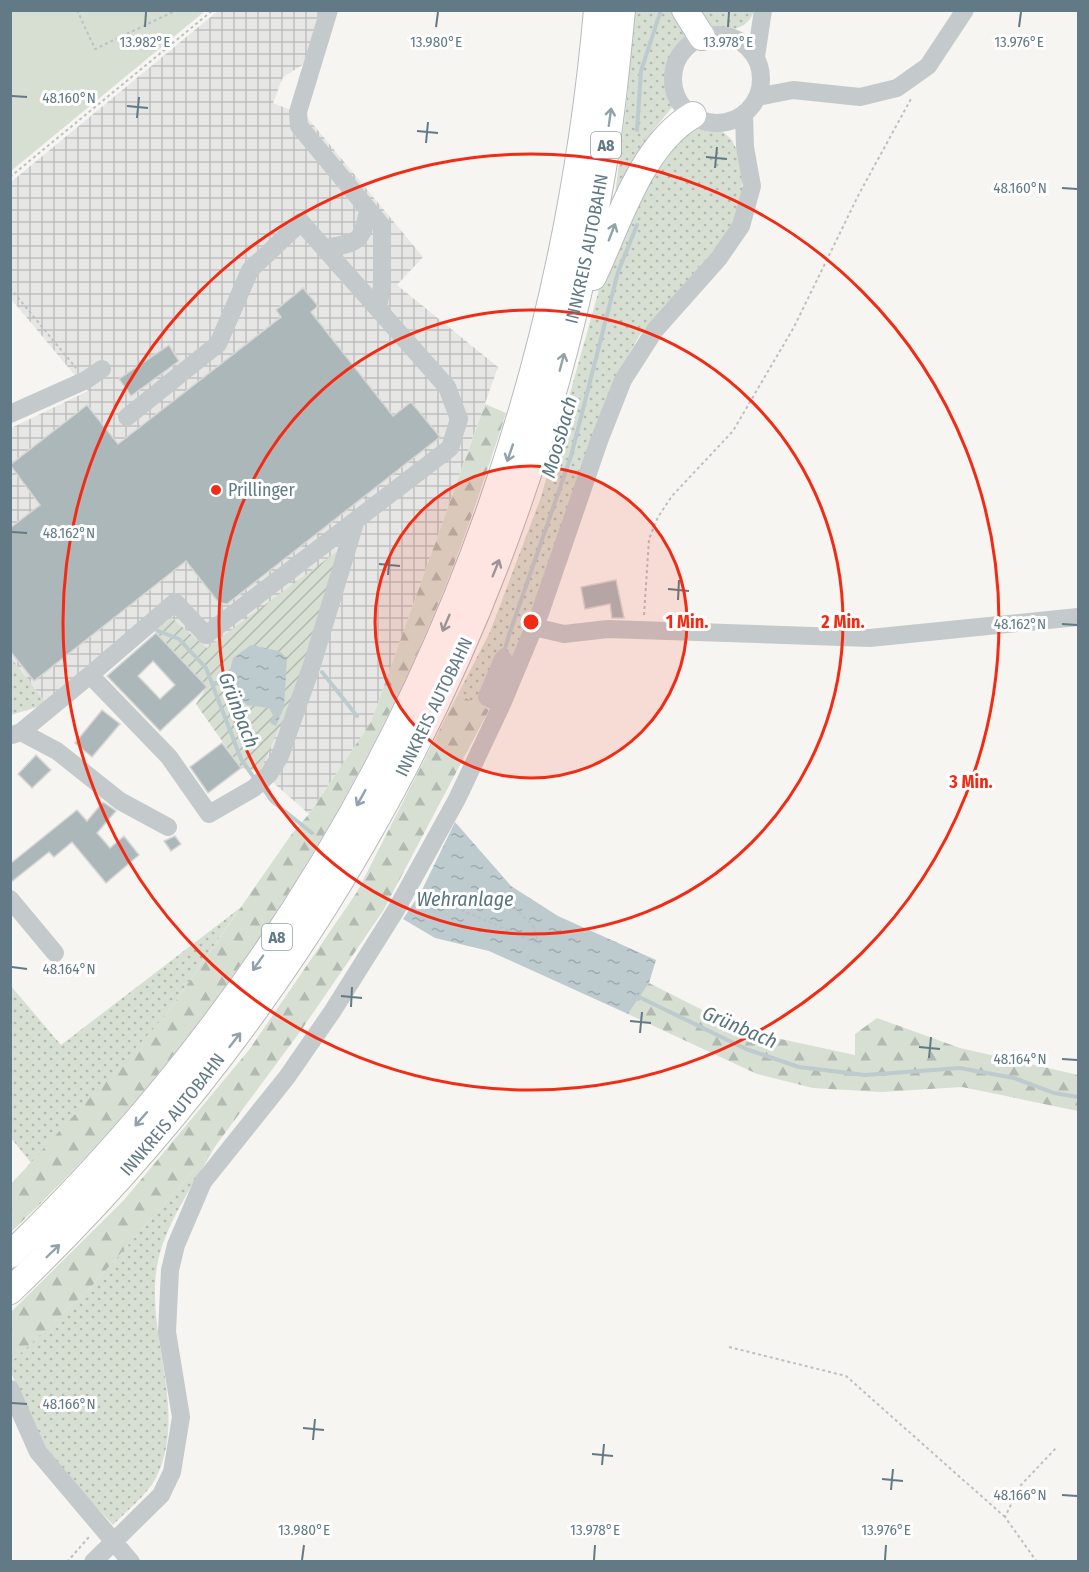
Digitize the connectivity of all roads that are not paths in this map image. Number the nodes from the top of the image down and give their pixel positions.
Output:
1 (329, 10) edge
2 (597, 10) edge
3 (622, 10) edge
4 (685, 10) edge
5 (965, 10) edge
6 (762, 14) edge
7 (702, 37) junction
8 (734, 38) junction
9 (758, 63) junction
10 (794, 90) junction
11 (758, 97) junction
12 (744, 114) junction
13 (693, 115) junction
14 (720, 123) junction
15 (745, 147) junction
16 (368, 210) junction
17 (324, 248) junction
18 (378, 308) junction
19 (572, 324) junction
20 (102, 369) dead end
21 (10, 414) edge
22 (127, 417) dead end
23 (355, 522) junction
24 (1078, 617) edge
25 (534, 627) junction
26 (503, 659) dead end
27 (90, 675) junction
28 (502, 704) junction
29 (16, 734) edge
30 (168, 827) dead end
31 (10, 899) edge
32 (56, 953) dead end
33 (10, 1255) edge
34 (10, 1291) edge
35 (10, 1389) edge
36 (110, 1535) junction
37 (93, 1562) edge
38 (131, 1562) edge

1 - 16 street
2 -> 33 highway, INNKREIS AUTOBAHN / A8
19 -> 3 highway, INNKREIS AUTOBAHN / A8
4 - 7 highway
5 - 10 street
6 - 8 street
6 - 9 street
7 - 8 street
7 - 13 street
8 - 9 street
9 - 10 street
9 - 11 street
10 - 11 street
11 - 12 street
12 - 14 street
12 - 15 street
13 - 14 street
19 -> 13 highway
14 - 15 street
15 - 25 street
16 - 17 street
16 - 18 street
17 - 18 street
17 - 22 street
18 - 23 street
34 -> 19 highway, INNKREIS AUTOBAHN / A8
20 - 21 street
23 - 27 street
23 - 27 street
24 - 25 street
25 - 28 street
26 - 28 street
27 - 29 street
28 - 36 street
29 - 30 street
31 - 32 street
35 - 36 street
36 - 37 street
36 - 38 street

